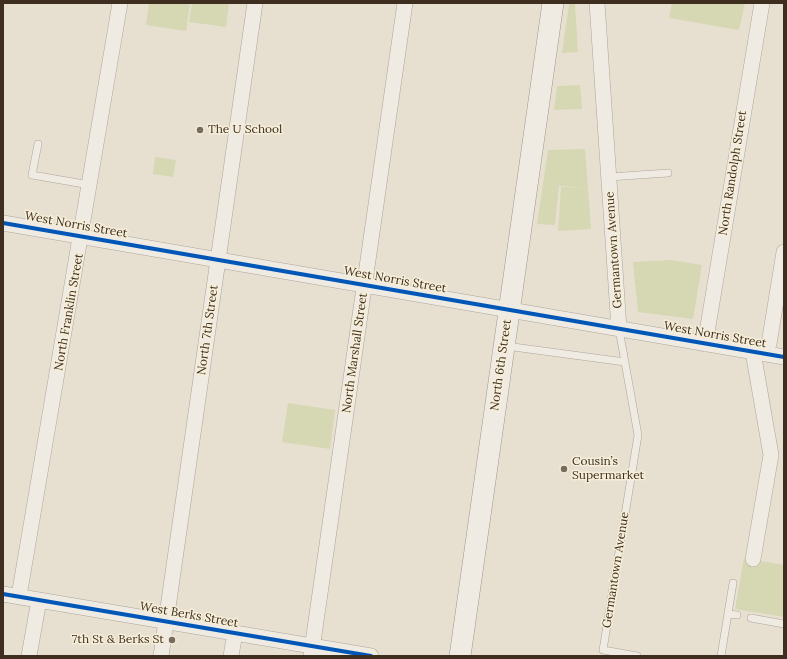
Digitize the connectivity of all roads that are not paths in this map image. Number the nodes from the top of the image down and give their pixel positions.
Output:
1 (120, 3) edge
2 (255, 3) edge
3 (405, 3) edge
4 (553, 3) edge
5 (597, 3) edge
6 (762, 3) edge
7 (38, 144) dead end
8 (668, 173) dead end
9 (609, 178) junction
10 (90, 185) junction
11 (3, 223) edge
12 (82, 237) junction
13 (784, 252) edge
14 (219, 260) junction
15 (365, 285) junction
16 (508, 310) junction
17 (619, 329) junction
18 (705, 344) junction
19 (503, 346) junction
20 (756, 352) junction
21 (784, 357) edge
22 (625, 362) junction
23 (753, 559) dead end
24 (733, 583) dead end
25 (3, 594) edge
26 (19, 596) junction
27 (39, 600) junction
28 (728, 614) junction
29 (737, 616) dead end
30 (751, 618) dead end
31 (166, 621) junction
32 (784, 624) edge
33 (235, 633) junction
34 (312, 651) edge
35 (29, 656) edge
36 (161, 656) edge
37 (231, 656) edge
38 (371, 656) edge
39 (460, 656) edge
40 (637, 656) edge
41 (721, 656) edge

1 - 10 street, North Franklin Street
2 - 14 street, North 7th Street
3 - 15 street, North Marshall Street
4 - 16 main road, North 6th Street
5 - 9 street, Germantown Avenue
6 - 18 street, North Randolph Street
7 - 10 lane
8 - 9 lane
9 - 17 street, Germantown Avenue
10 - 12 street, North Franklin Street
11 - 12 street, West Norris Street
12 - 14 street, West Norris Street
12 - 26 street, North Franklin Street
13 - 20 street
14 - 15 street, West Norris Street
14 - 31 street, North 7th Street
15 - 16 street, West Norris Street
15 - 34 street, North Marshall Street
16 - 17 street, West Norris Street
16 - 19 main road, North 6th Street
17 - 18 street, West Norris Street
17 - 22 lane, Germantown Avenue
18 - 20 street, West Norris Street
19 - 22 lane
19 - 39 main road, North 6th Street
20 - 21 street, West Norris Street
20 - 23 street
22 - 40 lane, Germantown Avenue
24 - 28 lane
25 - 26 street, West Berks Street
26 - 27 street, West Berks Street
27 - 31 street, West Berks Street
27 - 35 street
28 - 29 lane
28 - 41 lane
30 - 32 lane
31 - 33 street, West Berks Street
31 - 36 street, North 7th Street
33 - 34 street, West Berks Street
33 - 37 street
34 - 38 street, West Berks Street

